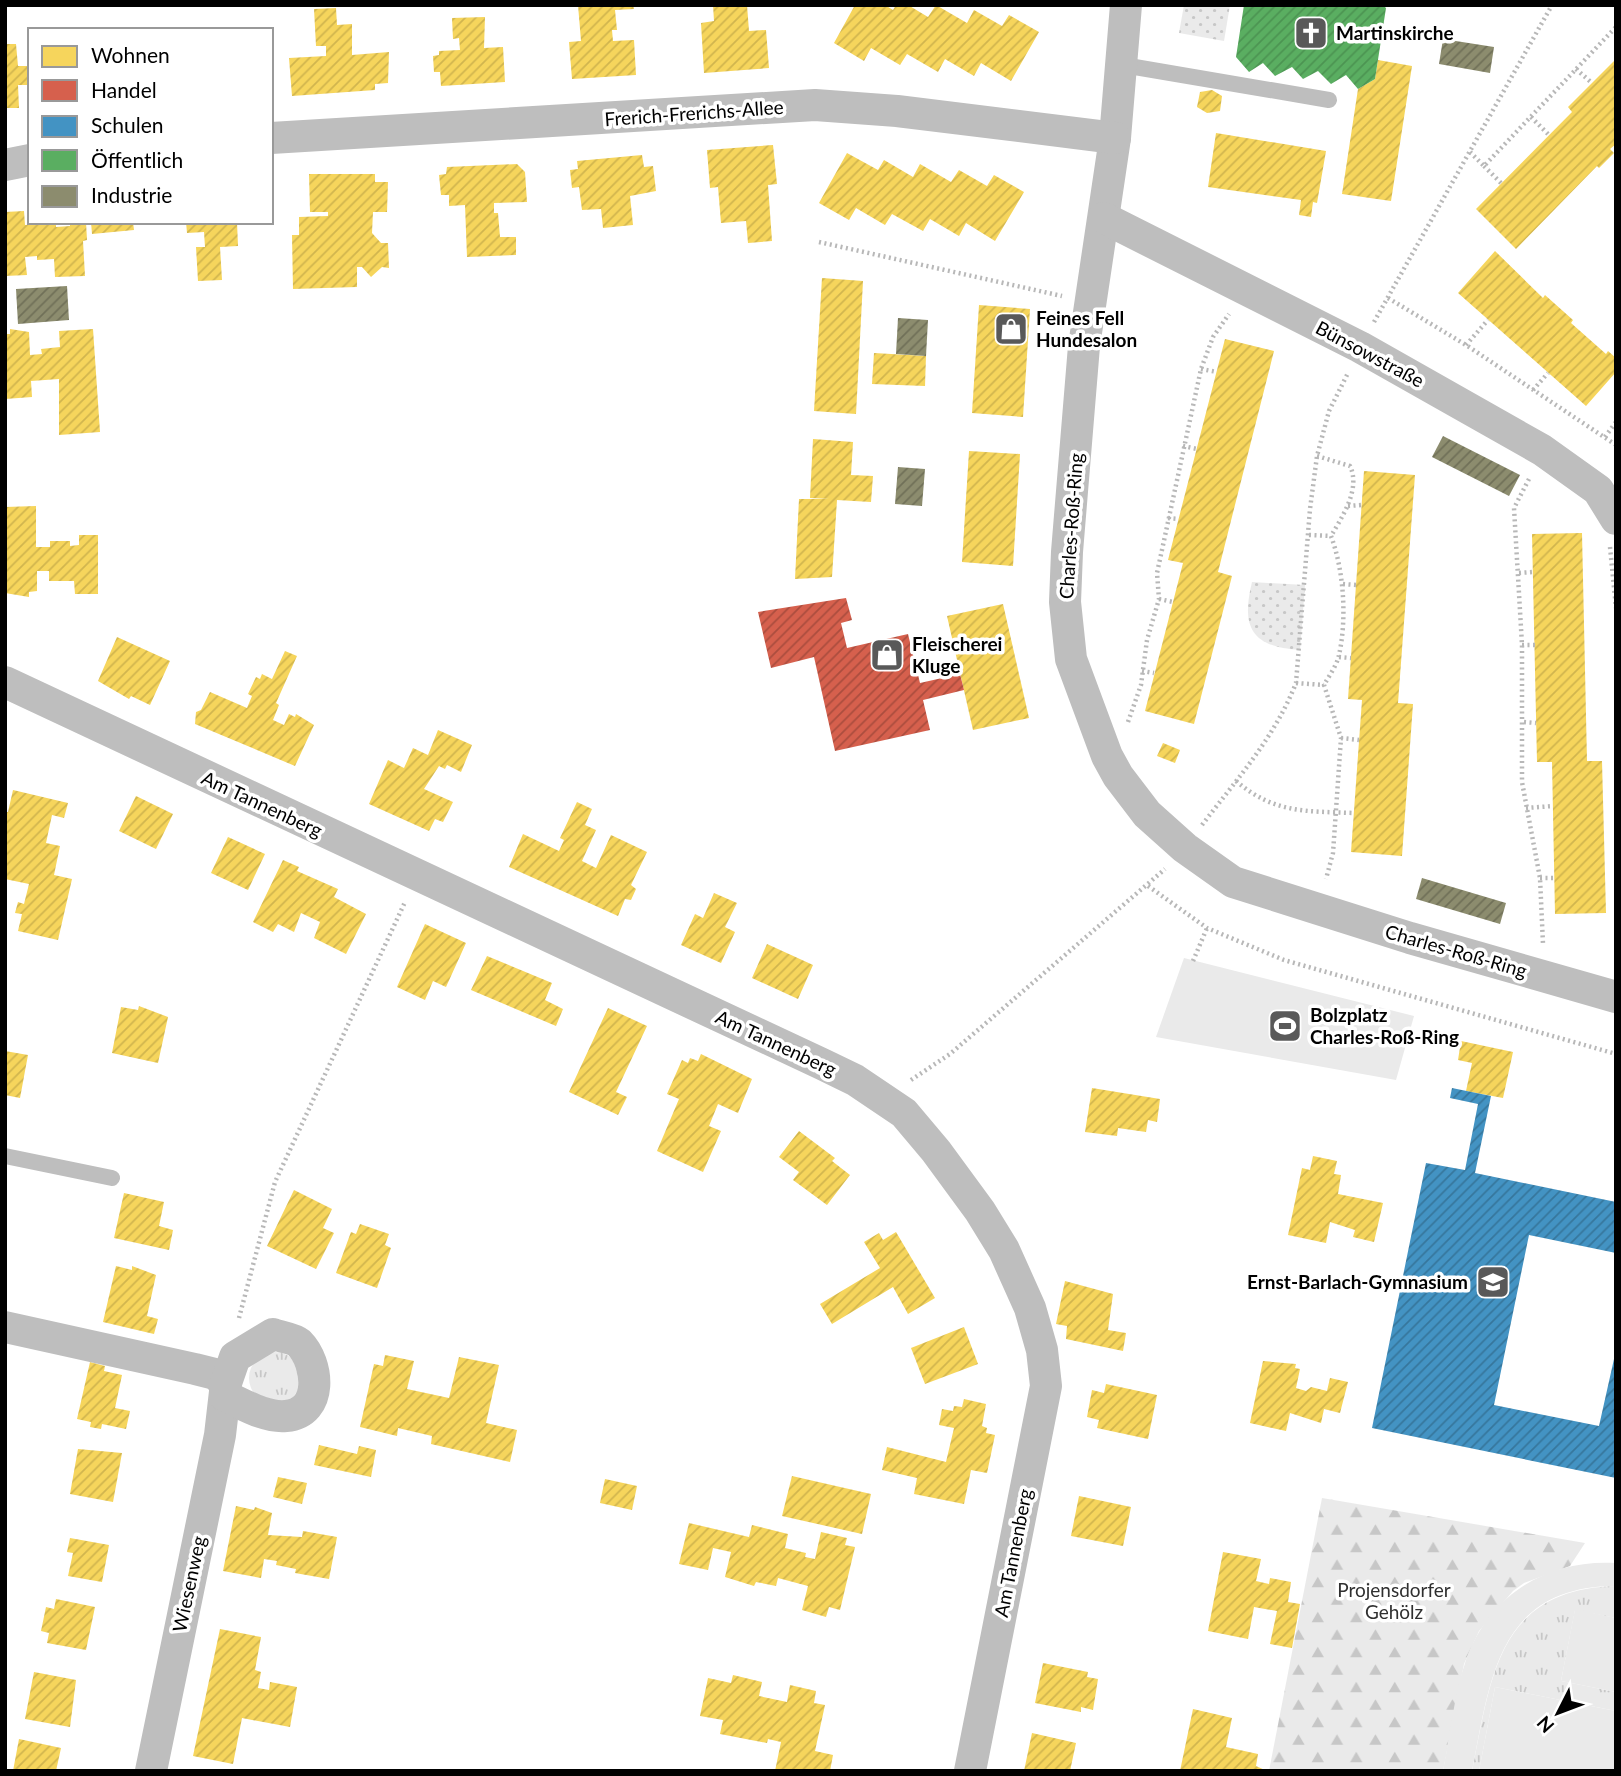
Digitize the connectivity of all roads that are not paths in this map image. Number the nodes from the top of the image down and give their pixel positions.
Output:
1 (1126, 5) edge
2 (1123, 65) junction
3 (1329, 100) dead end
4 (273, 138) edge
5 (1115, 138) junction
6 (28, 160) edge
7 (5, 165) edge
8 (1104, 218) junction
9 (1616, 519) edge
10 (5, 682) edge
11 (1616, 998) edge
12 (5, 1156) edge
13 (112, 1178) dead end
14 (5, 1327) edge
15 (151, 1771) edge
16 (970, 1771) edge

1 - 2 street, Charles-Roß-Ring
2 - 3 lane
2 - 5 street, Charles-Roß-Ring
4 - 5 street, Frerich-Frerichs-Allee
5 - 8 street, Charles-Roß-Ring
6 - 7 street
8 - 9 street, Bünsowstraße
8 - 11 street, Charles-Roß-Ring
10 - 16 street, Am Tannenberg
12 - 13 lane
14 - 15 street, Wiesenweg

